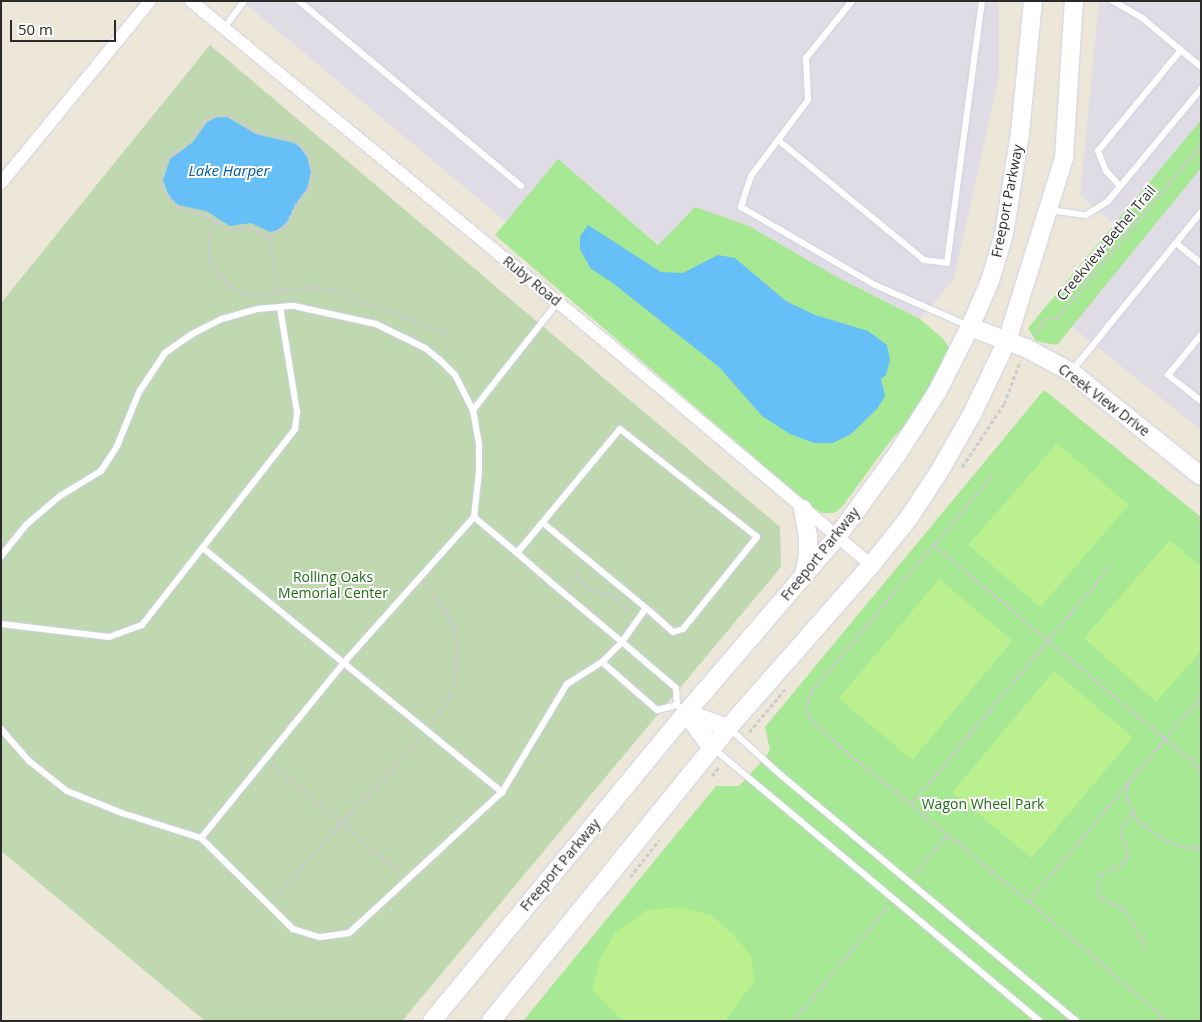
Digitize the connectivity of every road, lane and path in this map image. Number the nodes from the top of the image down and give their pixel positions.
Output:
1 (150, 1) edge
2 (191, 1) edge
3 (244, 1) edge
4 (299, 1) edge
5 (852, 1) edge
6 (982, 1) edge
7 (1033, 1) edge
8 (1074, 1) edge
9 (1113, 1) edge
10 (224, 28) junction
11 (1181, 50) junction
12 (1201, 67) edge
13 (1201, 89) edge
14 (778, 140) junction
15 (1201, 145) edge
16 (1, 183) edge
17 (521, 186) dead end
18 (1120, 186) junction
19 (1048, 210) junction
20 (1201, 212) edge
21 (214, 220) junction
22 (270, 237) junction
23 (1176, 243) junction
24 (1201, 263) edge
25 (278, 293) junction
26 (558, 302) junction
27 (280, 307) junction
28 (970, 327) junction
29 (450, 334) dead end
30 (1201, 335) edge
31 (1007, 341) junction
32 (1026, 348) junction
33 (1070, 372) junction
34 (1201, 401) edge
35 (473, 410) junction
36 (993, 474) dead end
37 (1201, 476) edge
38 (803, 509) junction
39 (474, 517) junction
40 (543, 523) junction
41 (837, 537) junction
42 (934, 545) junction
43 (204, 549) junction
44 (517, 554) junction
45 (1, 556) edge
46 (585, 560) junction
47 (1112, 564) dead end
48 (871, 565) junction
49 (576, 576) junction
50 (803, 577) junction
51 (418, 579) junction
52 (561, 591) junction
53 (646, 608) junction
54 (639, 618) junction
55 (1, 624) edge
56 (1048, 641) junction
57 (622, 642) junction
58 (602, 662) junction
59 (344, 664) junction
60 (1201, 698) edge
61 (681, 709) junction
62 (728, 728) junction
63 (1, 729) edge
64 (426, 731) junction
65 (1165, 738) junction
66 (712, 748) junction
67 (266, 759) junction
68 (1201, 771) edge
69 (1129, 781) junction
70 (502, 792) junction
71 (912, 804) junction
72 (1134, 814) junction
73 (341, 823) junction
74 (948, 834) junction
75 (202, 838) junction
76 (1200, 848) edge
77 (408, 880) junction
78 (909, 881) junction
79 (894, 899) junction
80 (1030, 900) junction
81 (267, 903) junction
82 (1147, 949) dead end
83 (432, 1021) edge
84 (491, 1021) edge
85 (793, 1021) edge
86 (1039, 1021) edge
87 (1076, 1021) edge
88 (1168, 1021) edge

1 - 16 street
2 - 10 street, Ruby Road
3 - 10 lane
4 - 17 lane
5 - 14 lane
6 - 14 lane
7 - 28 main road, Freeport Parkway
8 - 19 main road
9 - 11 lane
10 - 26 street, Ruby Road
11 - 12 lane
11 - 18 lane
13 - 18 lane
14 - 28 lane
15 - 32 path, Creekview-Bethel Trail
18 - 19 lane
19 - 31 main road
20 - 23 lane
21 - 22 path
21 - 22 path
21 - 25 path
22 - 25 path
23 - 24 lane
23 - 33 lane
25 - 27 path
25 - 29 path
26 - 35 lane
26 - 38 street, Ruby Road
27 - 35 lane
27 - 43 lane
27 - 45 lane
28 - 31 main road, Creek View Drive
28 - 41 main road, Freeport Parkway
30 - 34 lane
31 - 32 main road, Creek View Drive
31 - 48 main road
32 - 33 main road, Creek View Drive
33 - 37 main road, Creek View Drive
35 - 39 lane
36 - 42 path
38 - 41 street, Ruby Road
38 - 50 main road
39 - 44 lane
39 - 51 lane
40 - 44 lane
40 - 46 lane
40 - 53 lane
41 - 48 street, Ruby Road
41 - 50 main road, Freeport Parkway
42 - 56 path
42 - 71 path
43 - 55 lane
43 - 59 lane
44 - 52 lane
46 - 49 path
46 - 53 lane
47 - 56 path
48 - 62 main road
49 - 52 path
49 - 54 path
50 - 61 main road, Freeport Parkway
51 - 59 lane
51 - 64 path
52 - 57 lane
53 - 54 lane
54 - 57 lane
56 - 65 path
56 - 71 path
57 - 58 lane
57 - 61 lane
58 - 61 lane
58 - 70 lane
59 - 64 lane
59 - 67 lane
60 - 65 path
61 - 62 main road
61 - 66 main road
61 - 83 main road, Freeport Parkway
62 - 66 main road
62 - 78 lane
63 - 75 lane
64 - 70 lane
64 - 73 path
65 - 68 path
65 - 69 path
66 - 79 lane
66 - 84 main road
67 - 73 path
67 - 75 lane
69 - 72 path
69 - 80 path
70 - 77 lane
71 - 74 path
72 - 76 path
72 - 82 path
73 - 77 path
73 - 81 path
74 - 78 path
74 - 80 path
75 - 81 lane
77 - 81 lane
78 - 87 lane
79 - 85 path
79 - 86 lane
80 - 88 path

